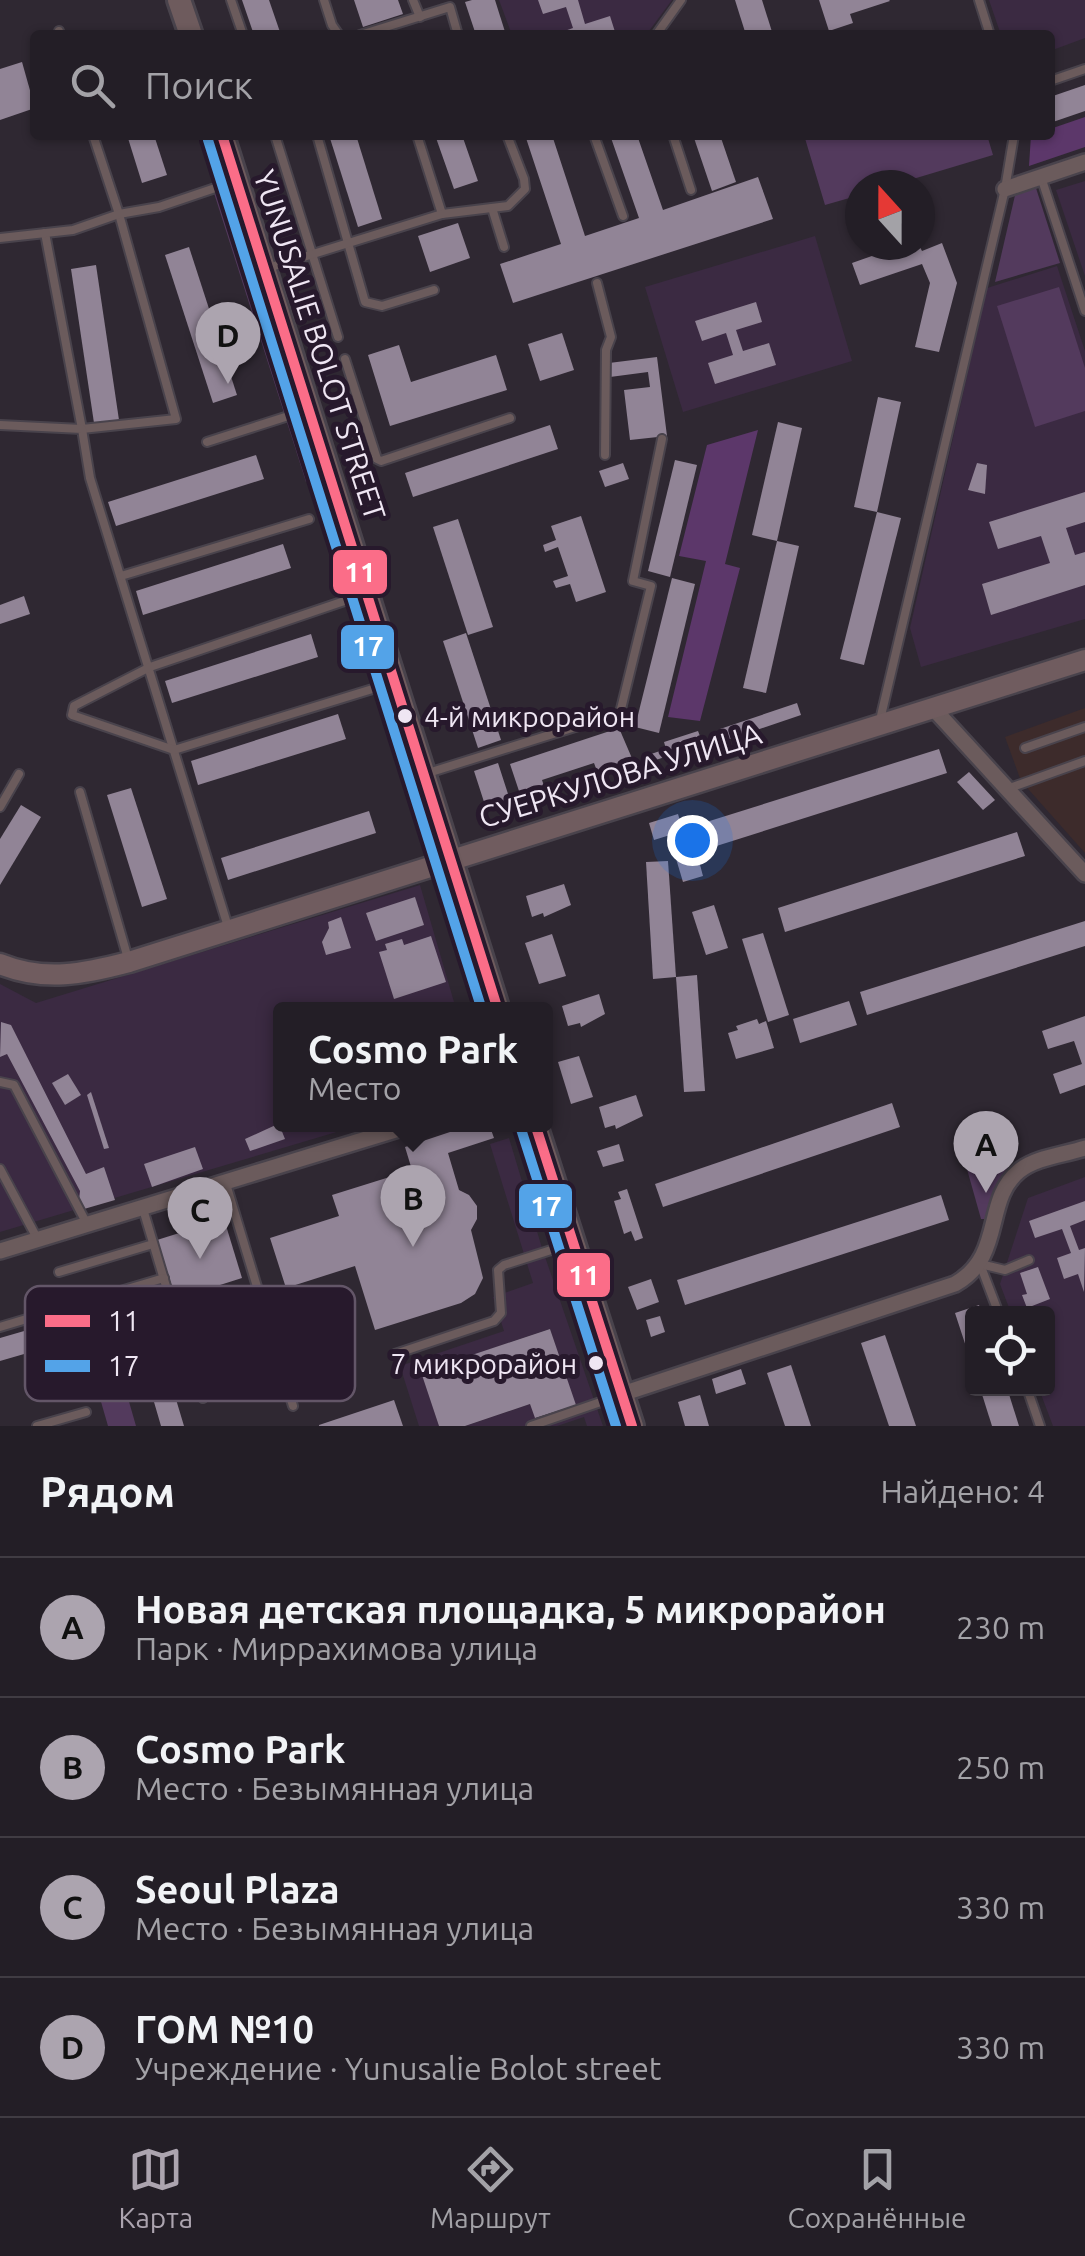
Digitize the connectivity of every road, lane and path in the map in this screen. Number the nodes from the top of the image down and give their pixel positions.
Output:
1 (180, 0) edge
2 (231, 0) edge
3 (324, 0) edge
4 (413, 0) edge
5 (681, 0) edge
6 (979, 0) edge
7 (449, 4) edge
8 (420, 17) junction
9 (189, 30) edge
10 (240, 30) edge
11 (336, 30) edge
12 (377, 30) edge
13 (457, 30) edge
14 (660, 30) edge
15 (988, 30) edge
16 (1085, 69) edge
17 (1055, 79) edge
18 (95, 140) edge
19 (224, 140) edge
20 (276, 140) edge
21 (318, 140) edge
22 (418, 140) edge
23 (509, 140) edge
24 (596, 140) edge
25 (675, 140) edge
26 (1013, 140) edge
27 (1085, 162) edge
28 (1042, 177) junction
29 (236, 181) junction
30 (1005, 189) junction
31 (692, 190) dead end
32 (492, 208) junction
33 (119, 214) junction
34 (442, 214) junction
35 (623, 216) dead end
36 (46, 233) junction
37 (0, 238) edge
38 (348, 244) junction
39 (504, 247) dead end
40 (311, 255) junction
41 (264, 270) junction
42 (598, 283) dead end
43 (434, 290) dead end
44 (1085, 311) edge
45 (338, 337) dead end
46 (346, 359) dead end
47 (308, 410) junction
48 (510, 418) dead end
49 (0, 425) edge
50 (82, 430) junction
51 (662, 439) dead end
52 (207, 442) dead end
53 (605, 455) dead end
54 (309, 519) dead end
55 (121, 576) junction
56 (367, 594) junction
57 (1085, 660) edge
58 (150, 668) junction
59 (395, 682) junction
60 (933, 708) junction
61 (880, 725) junction
62 (1085, 727) edge
63 (1024, 748) dead end
64 (174, 750) junction
65 (1085, 761) edge
66 (19, 774) dead end
67 (424, 774) junction
68 (1006, 788) junction
69 (80, 792) dead end
70 (0, 808) edge
71 (451, 859) junction
72 (1085, 874) edge
73 (229, 930) junction
74 (128, 962) junction
75 (0, 964) edge
76 (496, 1002) edge
77 (0, 1082) edge
78 (390, 1132) edge
79 (537, 1132) edge
80 (1085, 1148) edge
81 (0, 1170) edge
82 (226, 1184) junction
83 (143, 1210) junction
84 (88, 1226) junction
85 (38, 1240) junction
86 (572, 1243) junction
87 (152, 1244) junction
88 (0, 1252) edge
89 (1029, 1260) dead end
90 (980, 1264) junction
91 (60, 1272) dead end
92 (164, 1278) junction
93 (137, 1286) edge
94 (166, 1286) edge
95 (257, 1286) edge
96 (997, 1306) edge
97 (25, 1320) edge
98 (0, 1327) edge
99 (395, 1354) dead end
100 (622, 1394) junction
101 (1029, 1396) edge
102 (291, 1401) edge
103 (293, 1406) dead end
104 (86, 1412) dead end
105 (37, 1426) edge
106 (531, 1426) edge
107 (632, 1426) edge
108 (1040, 1426) edge

1 - 9 main road
2 - 10 lane
3 - 11 lane
4 - 8 lane
5 - 14 lane
6 - 15 lane
7 - 8 lane
7 - 13 lane
8 - 12 lane
16 - 17 lane
18 - 33 lane
19 - 29 main road, YUNUSALIE BOLOT STREET
20 - 40 lane
21 - 38 lane
22 - 34 lane
23 - 32 lane
24 - 35 lane
25 - 31 lane
26 - 30 lane
27 - 28 street
28 - 30 street
28 - 44 lane
29 - 33 lane
29 - 41 main road, YUNUSALIE BOLOT STREET
30 - 61 lane
32 - 34 lane
32 - 39 lane
33 - 36 lane
33 - 50 lane
34 - 38 lane
36 - 37 lane
36 - 50 lane
38 - 40 lane
38 - 43 lane
40 - 41 lane
40 - 45 lane
41 - 47 main road, YUNUSALIE BOLOT STREET
42 - 53 lane
46 - 48 lane
47 - 52 lane
47 - 56 main road, YUNUSALIE BOLOT STREET
49 - 50 lane
50 - 55 lane
51 - 67 lane
54 - 55 lane
55 - 58 lane
56 - 58 lane
56 - 59 main road, YUNUSALIE BOLOT STREET
57 - 60 main road, СУЕРКУЛОВА УЛИЦА
58 - 64 lane
58 - 64 lane
59 - 64 lane
59 - 67 main road, YUNUSALIE BOLOT STREET
60 - 61 main road, СУЕРКУЛОВА УЛИЦА
60 - 68 street
61 - 71 main road, СУЕРКУЛОВА УЛИЦА
62 - 63 lane
64 - 73 lane
65 - 68 lane
66 - 70 lane
67 - 71 main road, YUNUSALIE BOLOT STREET
68 - 72 street
69 - 74 lane
71 - 73 main road, СУЕРКУЛОВА УЛИЦА
71 - 76 main road, YUNUSALIE BOLOT STREET
73 - 74 main road, СУЕРКУЛОВА УЛИЦА
74 - 75 main road, СУЕРКУЛОВА УЛИЦА
77 - 84 lane
78 - 82 street
79 - 86 main road
80 - 90 street
81 - 85 lane
82 - 83 street
82 - 95 lane
83 - 84 street
83 - 87 lane
84 - 85 street
85 - 88 street
86 - 99 lane
86 - 100 main road
87 - 91 lane
87 - 92 lane
89 - 90 lane
90 - 96 lane
90 - 100 street
92 - 93 lane
92 - 94 lane
97 - 98 lane
100 - 106 lane
100 - 107 main road
101 - 108 lane
102 - 103 lane
104 - 105 lane

